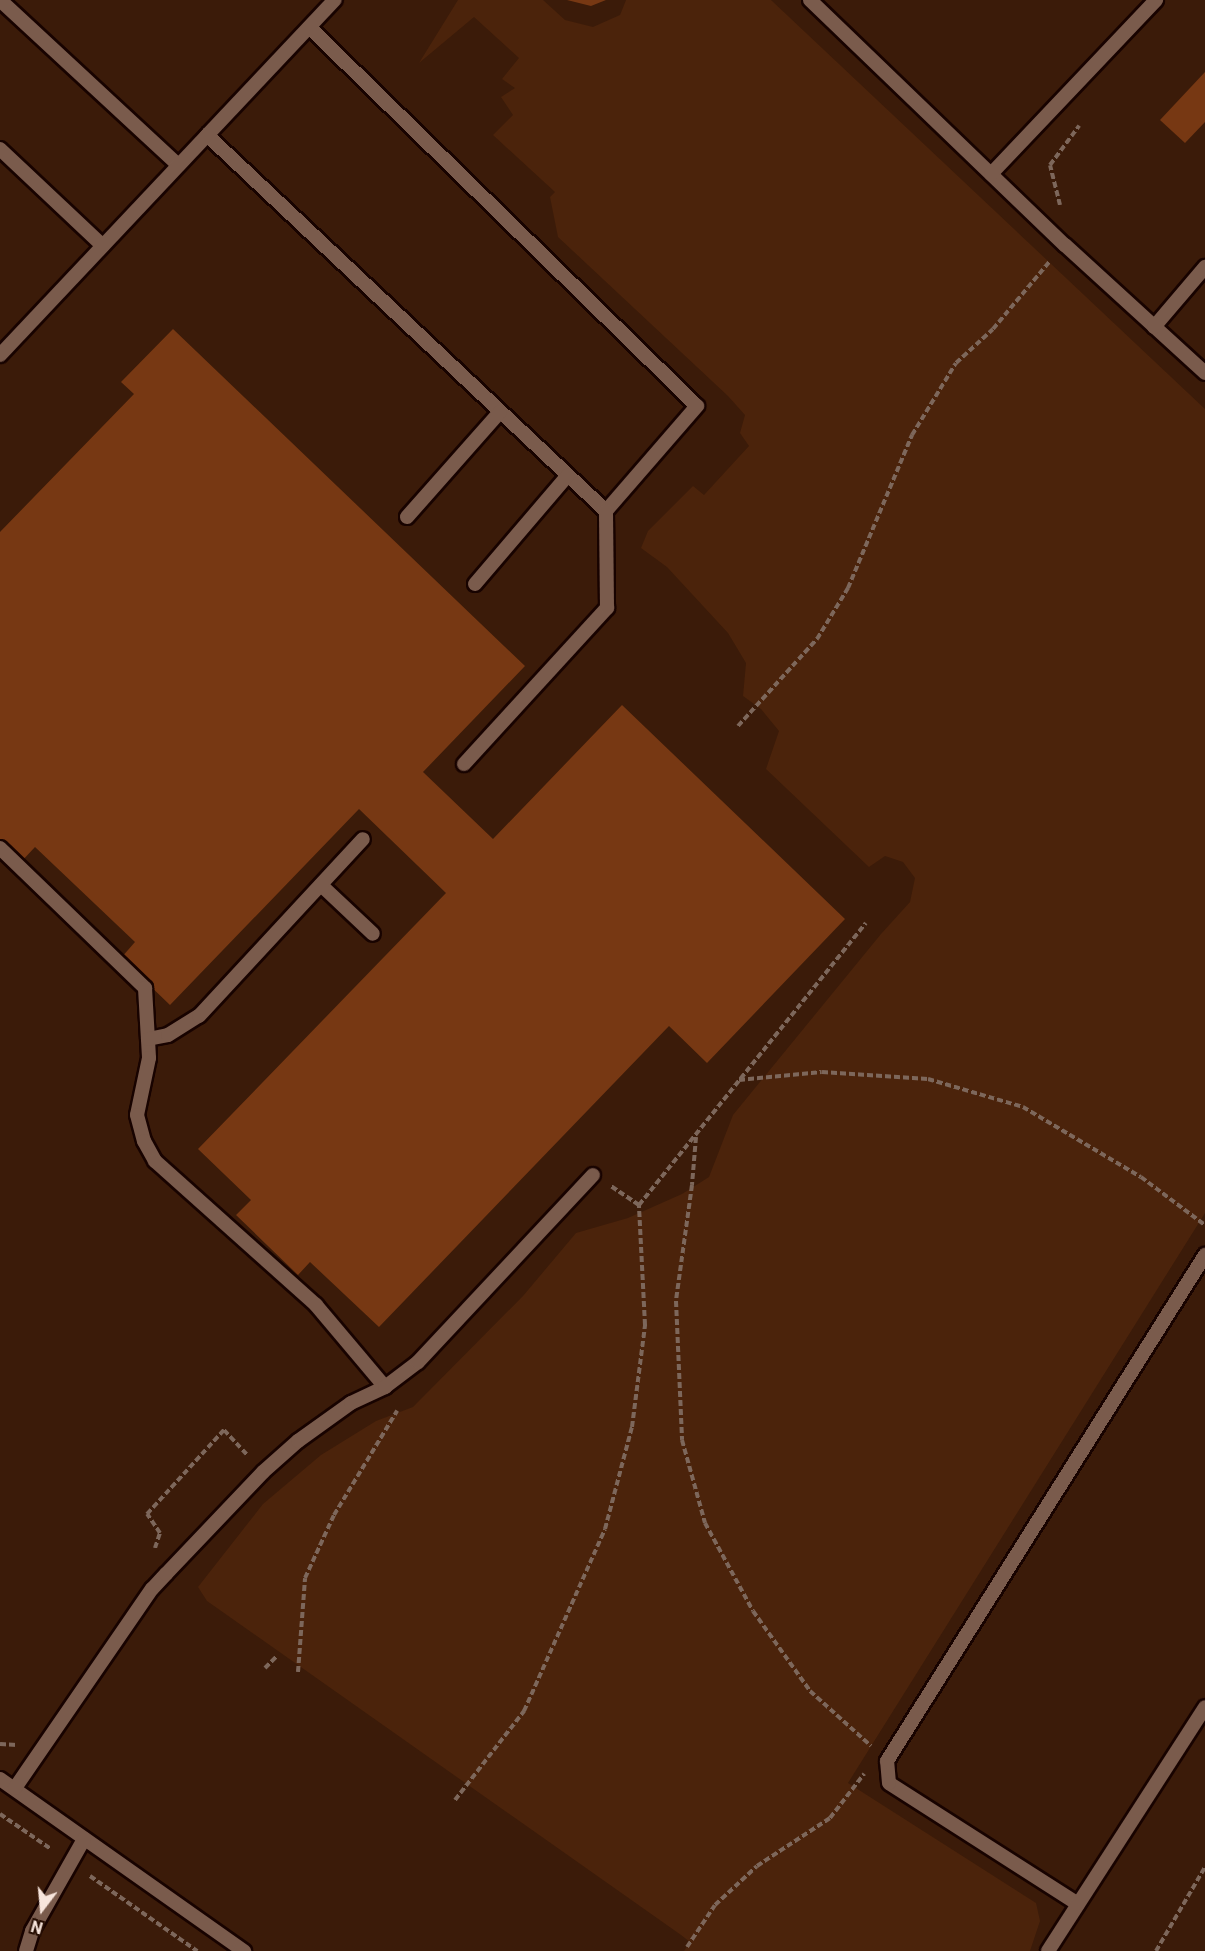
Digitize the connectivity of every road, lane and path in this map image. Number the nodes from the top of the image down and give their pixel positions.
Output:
1 (0, 0) edge
2 (335, 0) edge
3 (810, 0) edge
4 (1156, 0) edge
5 (309, 27) junction
6 (1079, 126) dead end
7 (207, 135) junction
8 (0, 148) edge
9 (178, 165) junction
10 (991, 174) junction
11 (1065, 210) dead end
12 (1065, 245) junction
13 (103, 246) junction
14 (1205, 267) edge
15 (1154, 327) junction
16 (0, 355) edge
17 (1205, 373) edge
18 (500, 412) junction
19 (568, 475) junction
20 (606, 511) junction
21 (407, 517) dead end
22 (475, 584) dead end
23 (738, 726) dead end
24 (464, 764) dead end
25 (363, 839) dead end
26 (0, 848) edge
27 (321, 885) junction
28 (866, 923) dead end
29 (372, 934) dead end
30 (148, 1039) junction
31 (739, 1080) junction
32 (696, 1137) junction
33 (593, 1175) joint
34 (639, 1205) junction
35 (1205, 1225) edge
36 (1205, 1255) edge
37 (385, 1387) junction
38 (397, 1411) dead end
39 (276, 1657) dead end
40 (265, 1668) dead end
41 (298, 1672) dead end
42 (1205, 1707) edge
43 (887, 1761) junction
44 (0, 1779) edge
45 (15, 1788) junction
46 (455, 1800) dead end
47 (0, 1814) edge
48 (84, 1839) junction
49 (71, 1863) junction
50 (1205, 1867) edge
51 (1078, 1904) junction
52 (26, 1951) edge
53 (197, 1951) edge
54 (244, 1951) edge
55 (1048, 1951) edge
56 (1156, 1951) edge

1 - 9 lane
2 - 5 lane
3 - 10 lane
4 - 10 lane
5 - 7 lane
5 - 20 lane
6 - 11 path
7 - 9 lane
7 - 18 lane
8 - 13 lane
9 - 13 lane
10 - 12 lane
12 - 15 lane
12 - 23 path
13 - 16 lane
14 - 15 lane
15 - 17 lane
18 - 19 lane
18 - 21 lane
19 - 20 lane
19 - 22 lane
20 - 24 lane
25 - 27 lane
26 - 30 lane
27 - 29 lane
27 - 30 lane
28 - 31 path
30 - 37 lane
31 - 32 path
31 - 35 path
32 - 34 path
32 - 43 path
33 - 34 path
33 - 37 lane
34 - 46 path
36 - 43 lane
37 - 45 lane
38 - 41 path
39 - 40 path
42 - 51 lane
43 - 51 lane
44 - 45 lane
45 - 48 lane
47 - 49 path
48 - 49 lane
48 - 54 lane
49 - 52 lane
49 - 53 path
50 - 56 path
51 - 55 lane

